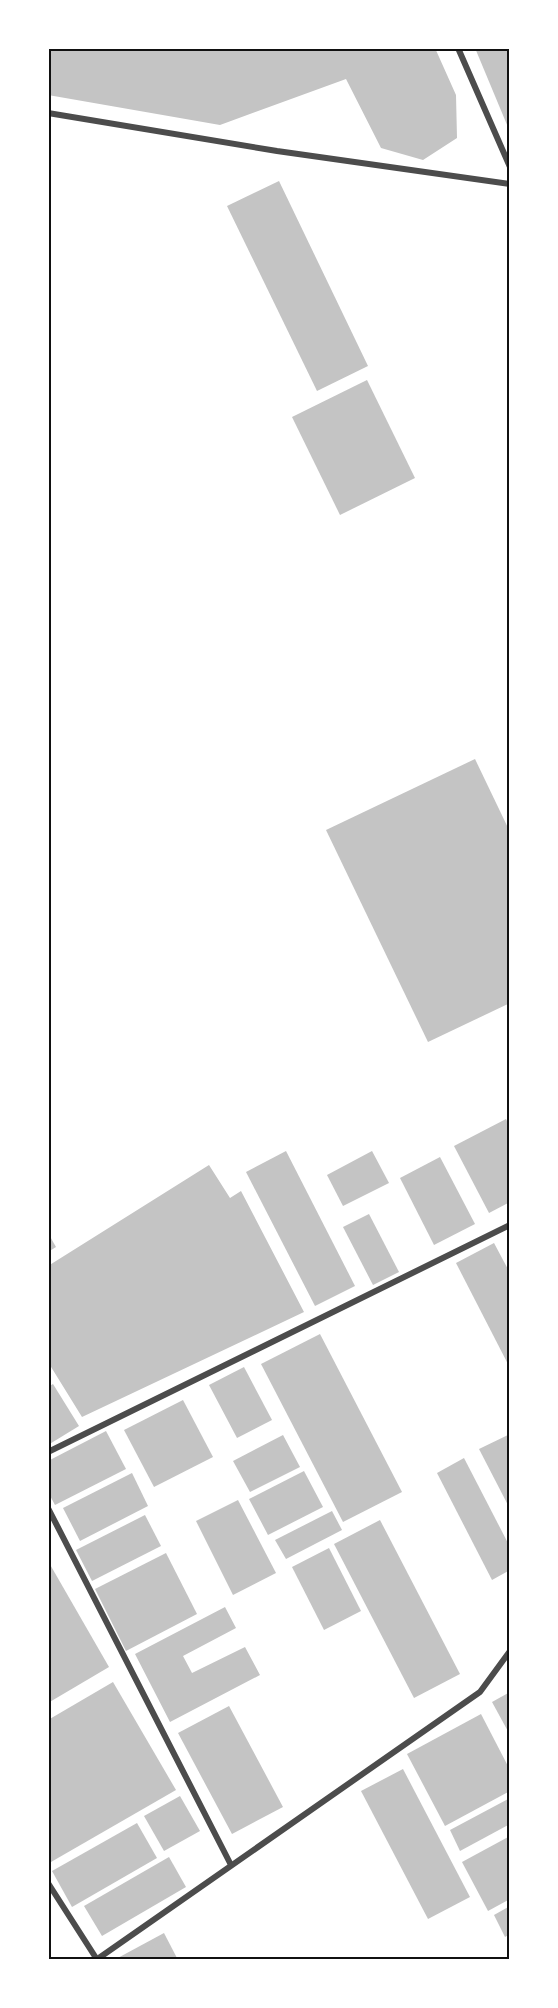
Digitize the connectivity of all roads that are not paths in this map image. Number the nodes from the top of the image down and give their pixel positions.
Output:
1 (458, 48) edge
2 (48, 113) edge
3 (510, 167) edge
4 (510, 184) edge
5 (510, 1225) edge
6 (48, 1452) edge
7 (48, 1508) edge
8 (510, 1651) edge
9 (231, 1865) junction
10 (48, 1883) edge
11 (96, 1959) edge

1 - 3 street
2 - 4 street
5 - 6 street
7 - 9 street
8 - 9 street
9 - 11 street
10 - 11 street

